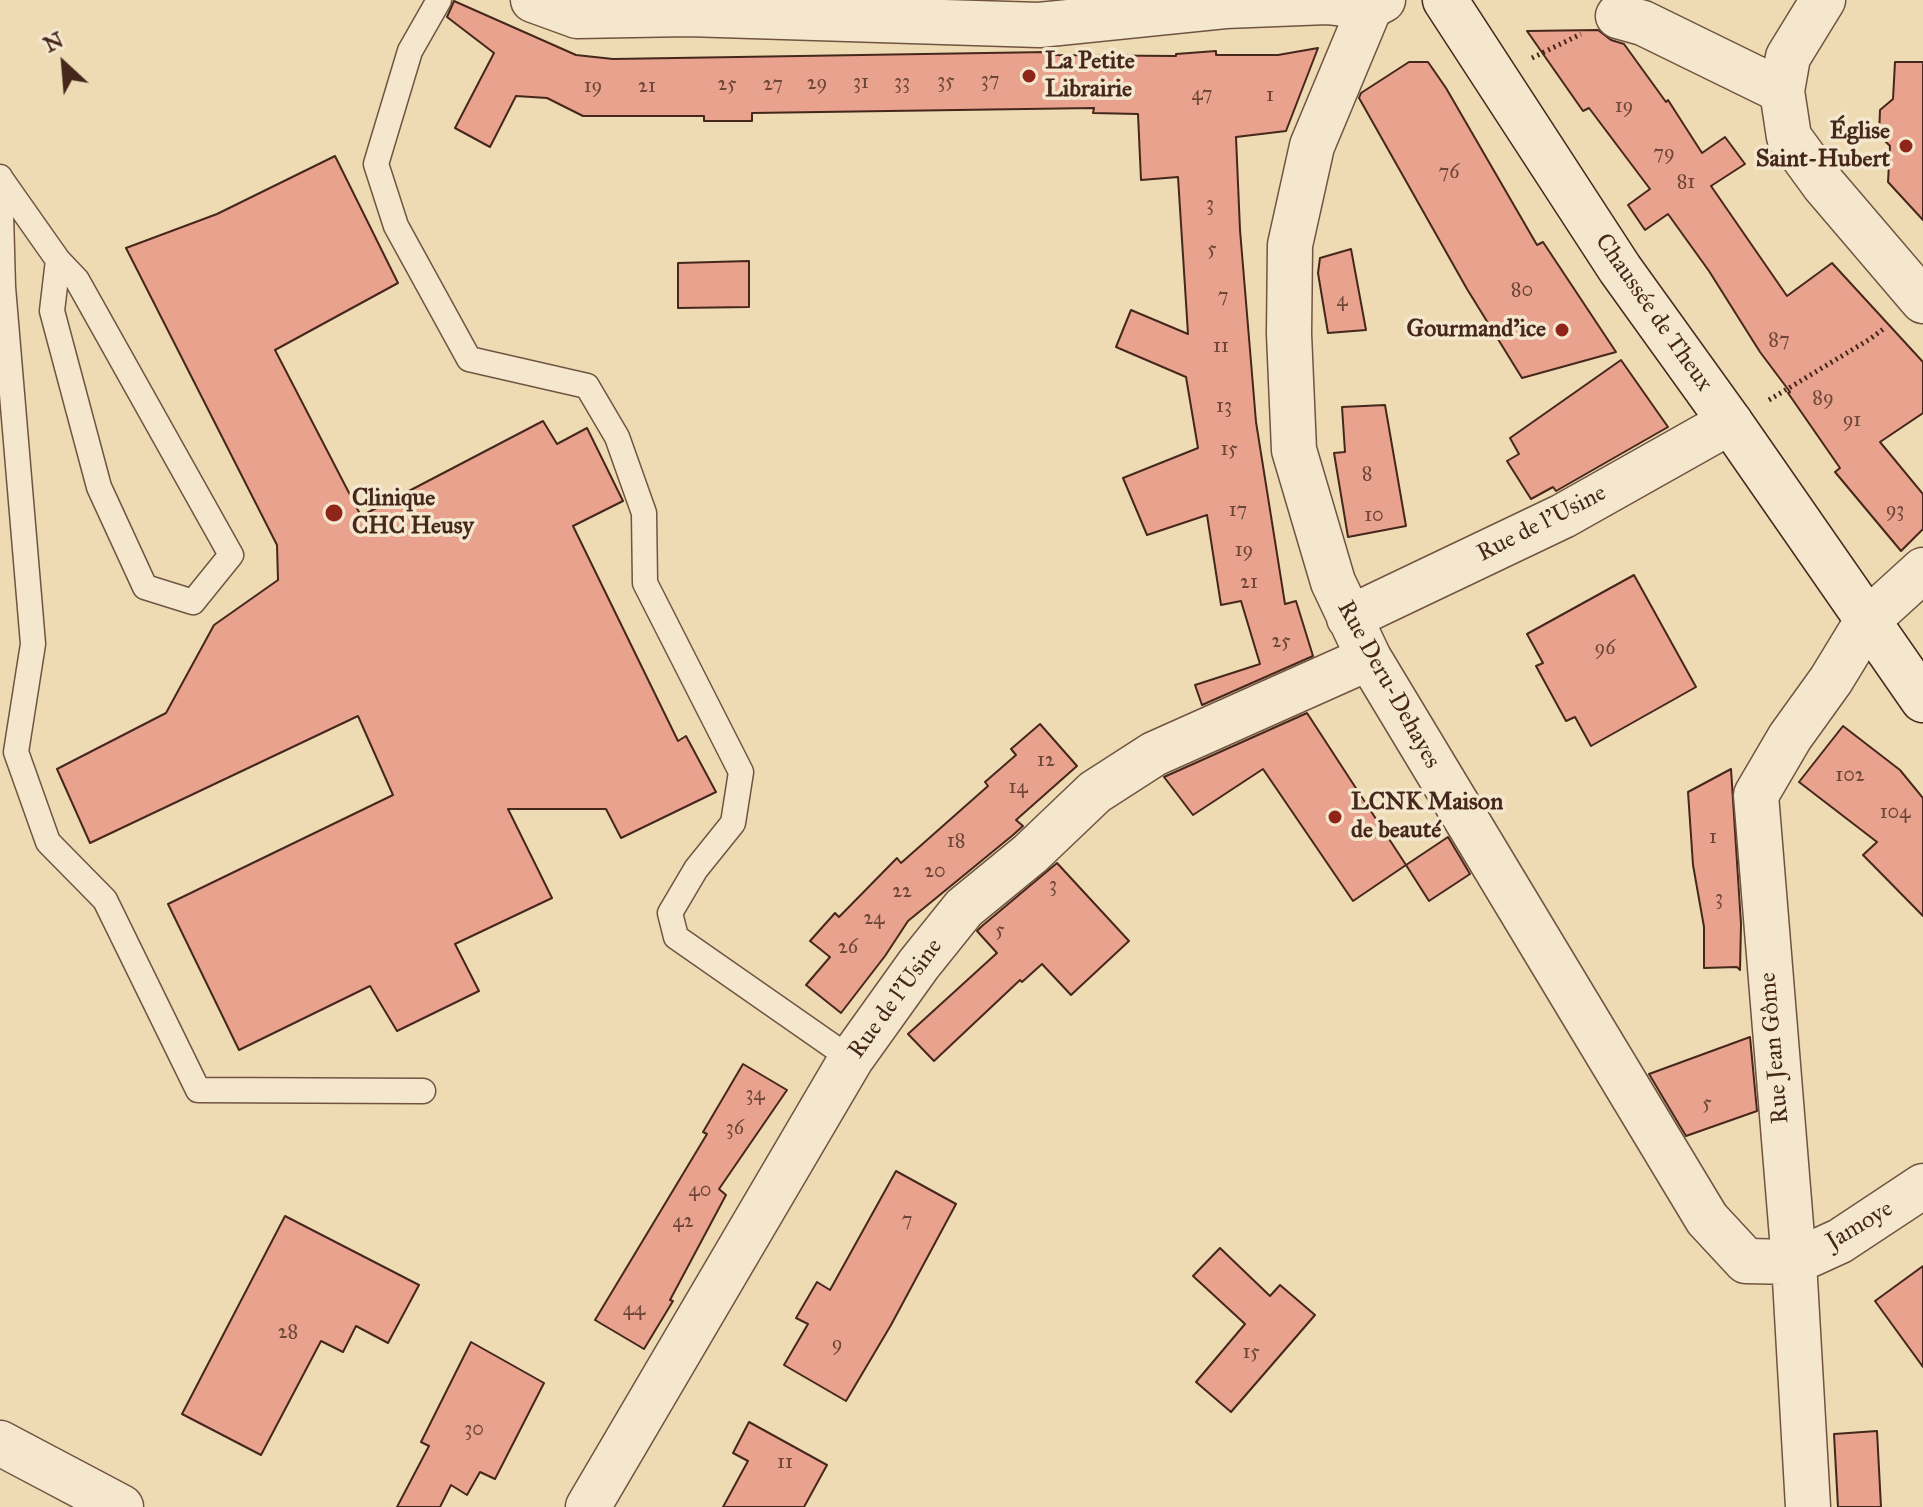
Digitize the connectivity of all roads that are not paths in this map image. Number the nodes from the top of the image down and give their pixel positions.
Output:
1 (439, 0) edge
2 (533, 0) edge
3 (1445, 0) edge
4 (1823, 0) edge
5 (1224, 3) edge
6 (1377, 4) edge
7 (1618, 16) dead end
8 (1782, 91) junction
9 (0, 178) edge
10 (58, 260) junction
11 (1922, 300) edge
12 (1730, 422) junction
13 (1923, 570) edge
14 (1349, 618) junction
15 (1867, 621) junction
16 (1369, 658) junction
17 (1923, 700) edge
18 (851, 1059) junction
19 (423, 1091) dead end
20 (1923, 1186) edge
21 (1794, 1262) junction
22 (0, 1443) edge
23 (121, 1507) edge
24 (588, 1507) edge
25 (1808, 1507) edge

1 - 18 lane
2 - 5 street
3 - 12 street, Chaussée de Theux
4 - 8 street
5 - 6 street
6 - 14 street, Rue Deru-Dehayes
7 - 8 street
8 - 11 street
9 - 10 lane
9 - 19 lane
10 - 10 lane
12 - 14 street, Rue de l'Usine
12 - 15 street, Chaussée de Theux
13 - 15 street, Rue Jean Gôme
14 - 16 street, Rue Deru-Dehayes
15 - 17 street, Chaussée de Theux
15 - 21 street, Rue Jean Gôme
16 - 18 street, Rue de l'Usine
16 - 21 street, Rue Deru-Dehayes
18 - 24 street, Rue de l'Usine
20 - 21 street, Jamoye
21 - 25 street, Rue Jean Gôme
22 - 23 street

